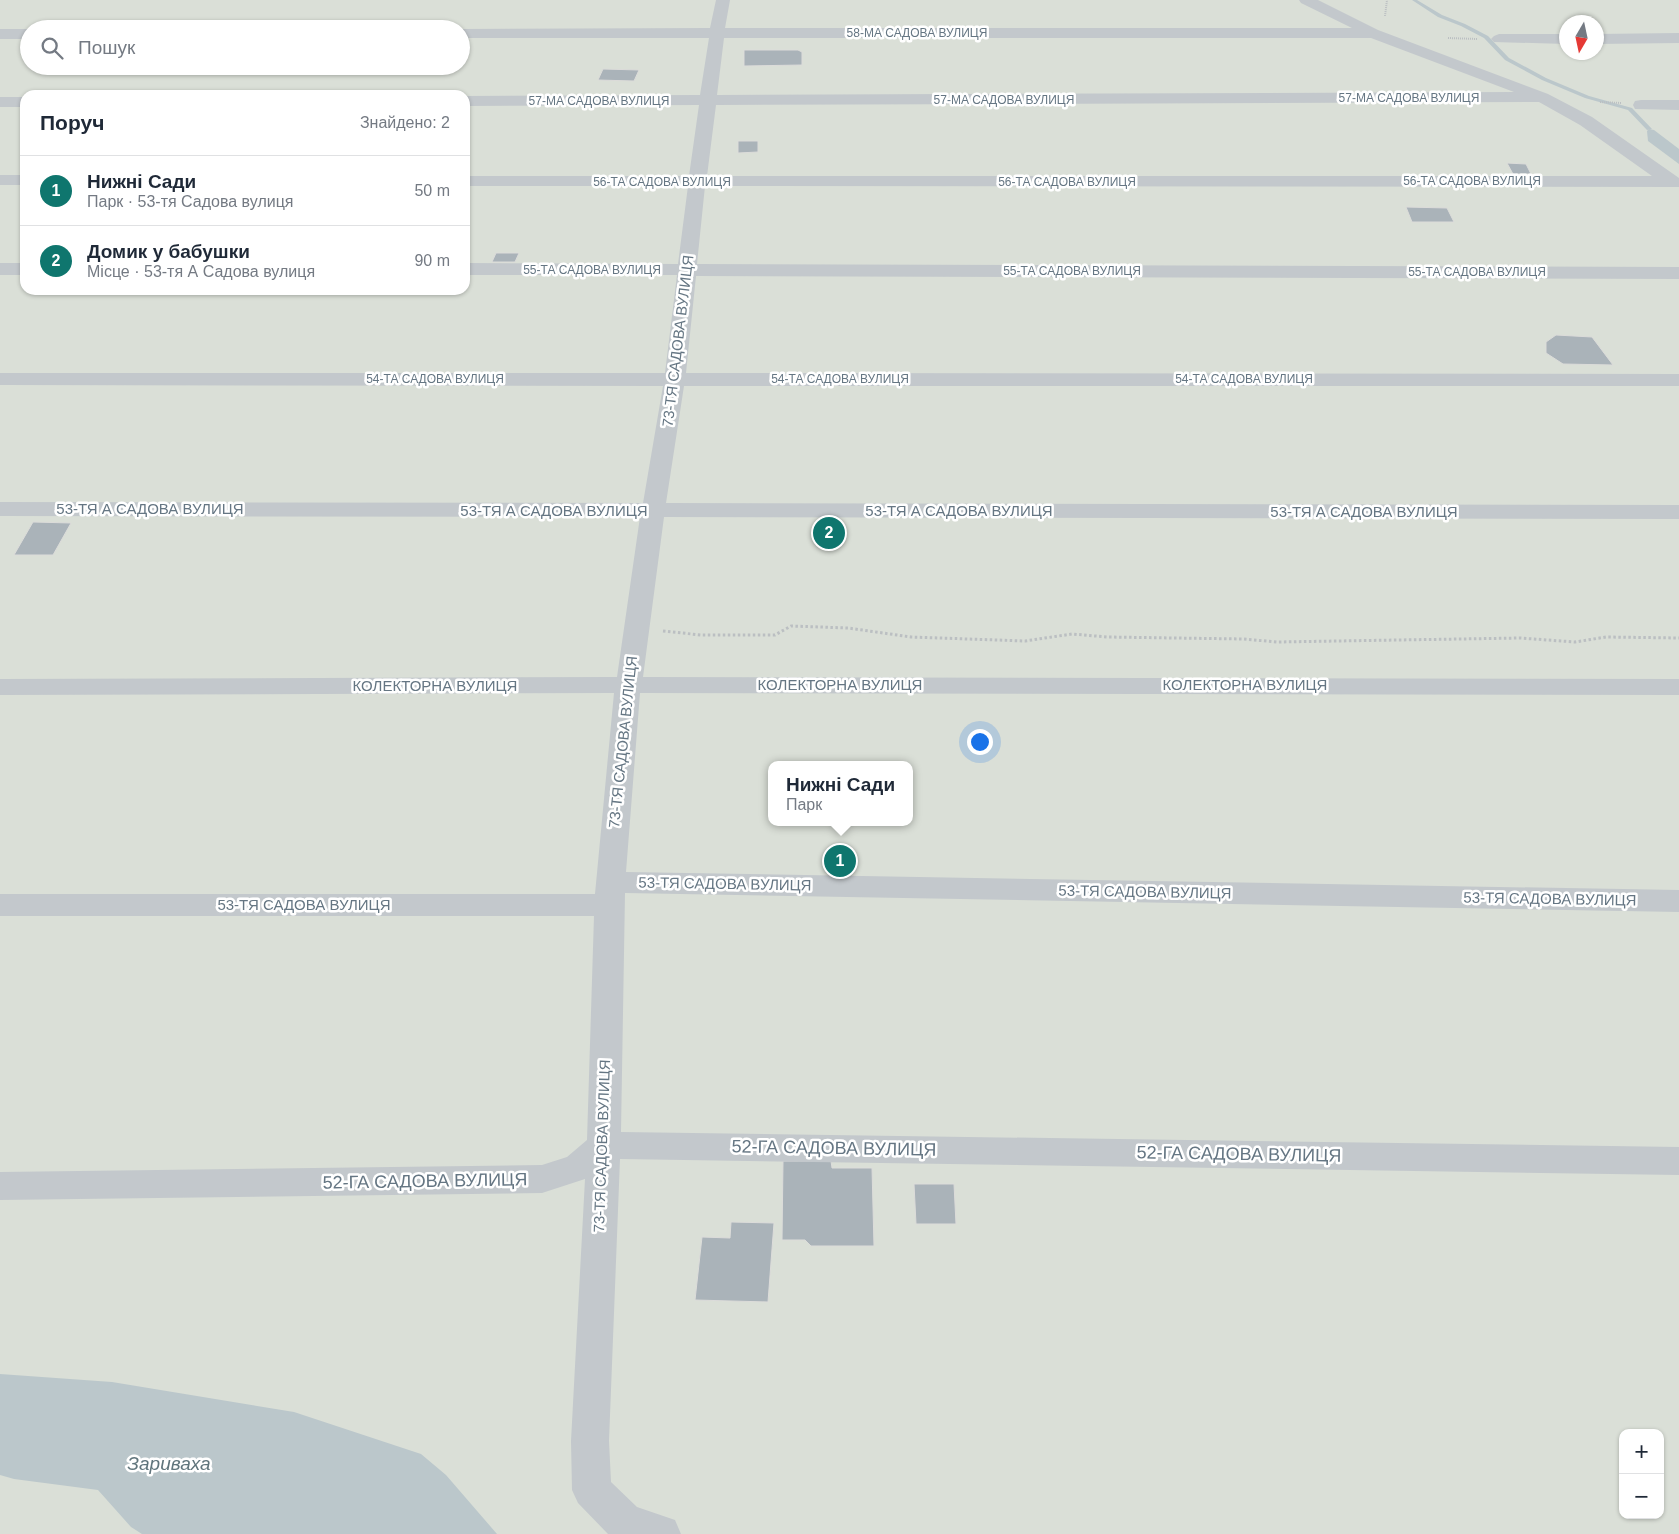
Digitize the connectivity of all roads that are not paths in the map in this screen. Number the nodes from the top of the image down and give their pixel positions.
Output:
1 (723, 0) edge
2 (1306, 0) edge
3 (470, 33) edge
4 (717, 33) junction
5 (1373, 33) junction
6 (0, 34) edge
7 (20, 34) edge
8 (1679, 38) edge
9 (1559, 39) edge
10 (1604, 39) edge
11 (1499, 40) dead end
12 (1542, 97) junction
13 (709, 101) junction
14 (0, 102) edge
15 (20, 102) edge
16 (470, 102) edge
17 (1641, 105) dead end
18 (1679, 105) edge
19 (0, 180) edge
20 (20, 180) edge
21 (470, 181) edge
22 (697, 182) junction
23 (1674, 184) edge
24 (0, 269) edge
25 (20, 269) edge
26 (470, 269) edge
27 (687, 270) junction
28 (1679, 273) edge
29 (675, 378) junction
30 (0, 379) edge
31 (1679, 380) edge
32 (0, 509) edge
33 (653, 511) junction
34 (1679, 512) edge
35 (627, 685) junction
36 (1679, 687) edge
37 (0, 688) edge
38 (610, 894) junction
39 (1679, 901) edge
40 (0, 905) edge
41 (604, 1145) junction
42 (1679, 1161) edge
43 (0, 1186) edge
44 (661, 1534) edge

1 - 4 street, 73-ТЯ САДОВА ВУЛИЦЯ
2 - 5 street
3 - 4 street, 58-МА САДОВА ВУЛИЦЯ
4 - 5 street, 58-МА САДОВА ВУЛИЦЯ
4 - 13 street, 73-ТЯ САДОВА ВУЛИЦЯ
5 - 12 street
6 - 7 street
8 - 10 street
9 - 11 street
12 - 13 street, 57-МА САДОВА ВУЛИЦЯ
12 - 23 street
13 - 16 street, 57-МА САДОВА ВУЛИЦЯ
13 - 22 street, 73-ТЯ САДОВА ВУЛИЦЯ
14 - 15 street
17 - 18 street
19 - 20 street
21 - 22 street, 56-ТА САДОВА ВУЛИЦЯ
22 - 23 street, 56-ТА САДОВА ВУЛИЦЯ
22 - 27 street, 73-ТЯ САДОВА ВУЛИЦЯ
24 - 25 street
26 - 27 street, 55-ТА САДОВА ВУЛИЦЯ
27 - 28 street, 55-ТА САДОВА ВУЛИЦЯ
27 - 29 street, 73-ТЯ САДОВА ВУЛИЦЯ
29 - 30 street, 54-ТА САДОВА ВУЛИЦЯ
29 - 31 street, 54-ТА САДОВА ВУЛИЦЯ
29 - 33 street, 73-ТЯ САДОВА ВУЛИЦЯ
32 - 33 street, 53-ТЯ А САДОВА ВУЛИЦЯ
33 - 34 street, 53-ТЯ А САДОВА ВУЛИЦЯ
33 - 35 street, 73-ТЯ САДОВА ВУЛИЦЯ
35 - 36 street, КОЛЕКТОРНА ВУЛИЦЯ
35 - 37 street, КОЛЕКТОРНА ВУЛИЦЯ
35 - 38 street, 73-ТЯ САДОВА ВУЛИЦЯ
38 - 39 street, 53-ТЯ САДОВА ВУЛИЦЯ
38 - 40 street, 53-ТЯ САДОВА ВУЛИЦЯ
38 - 41 street, 73-ТЯ САДОВА ВУЛИЦЯ
41 - 42 street, 52-ГА САДОВА ВУЛИЦЯ
41 - 43 street, 52-ГА САДОВА ВУЛИЦЯ
41 - 44 street, 73-ТЯ САДОВА ВУЛИЦЯ

